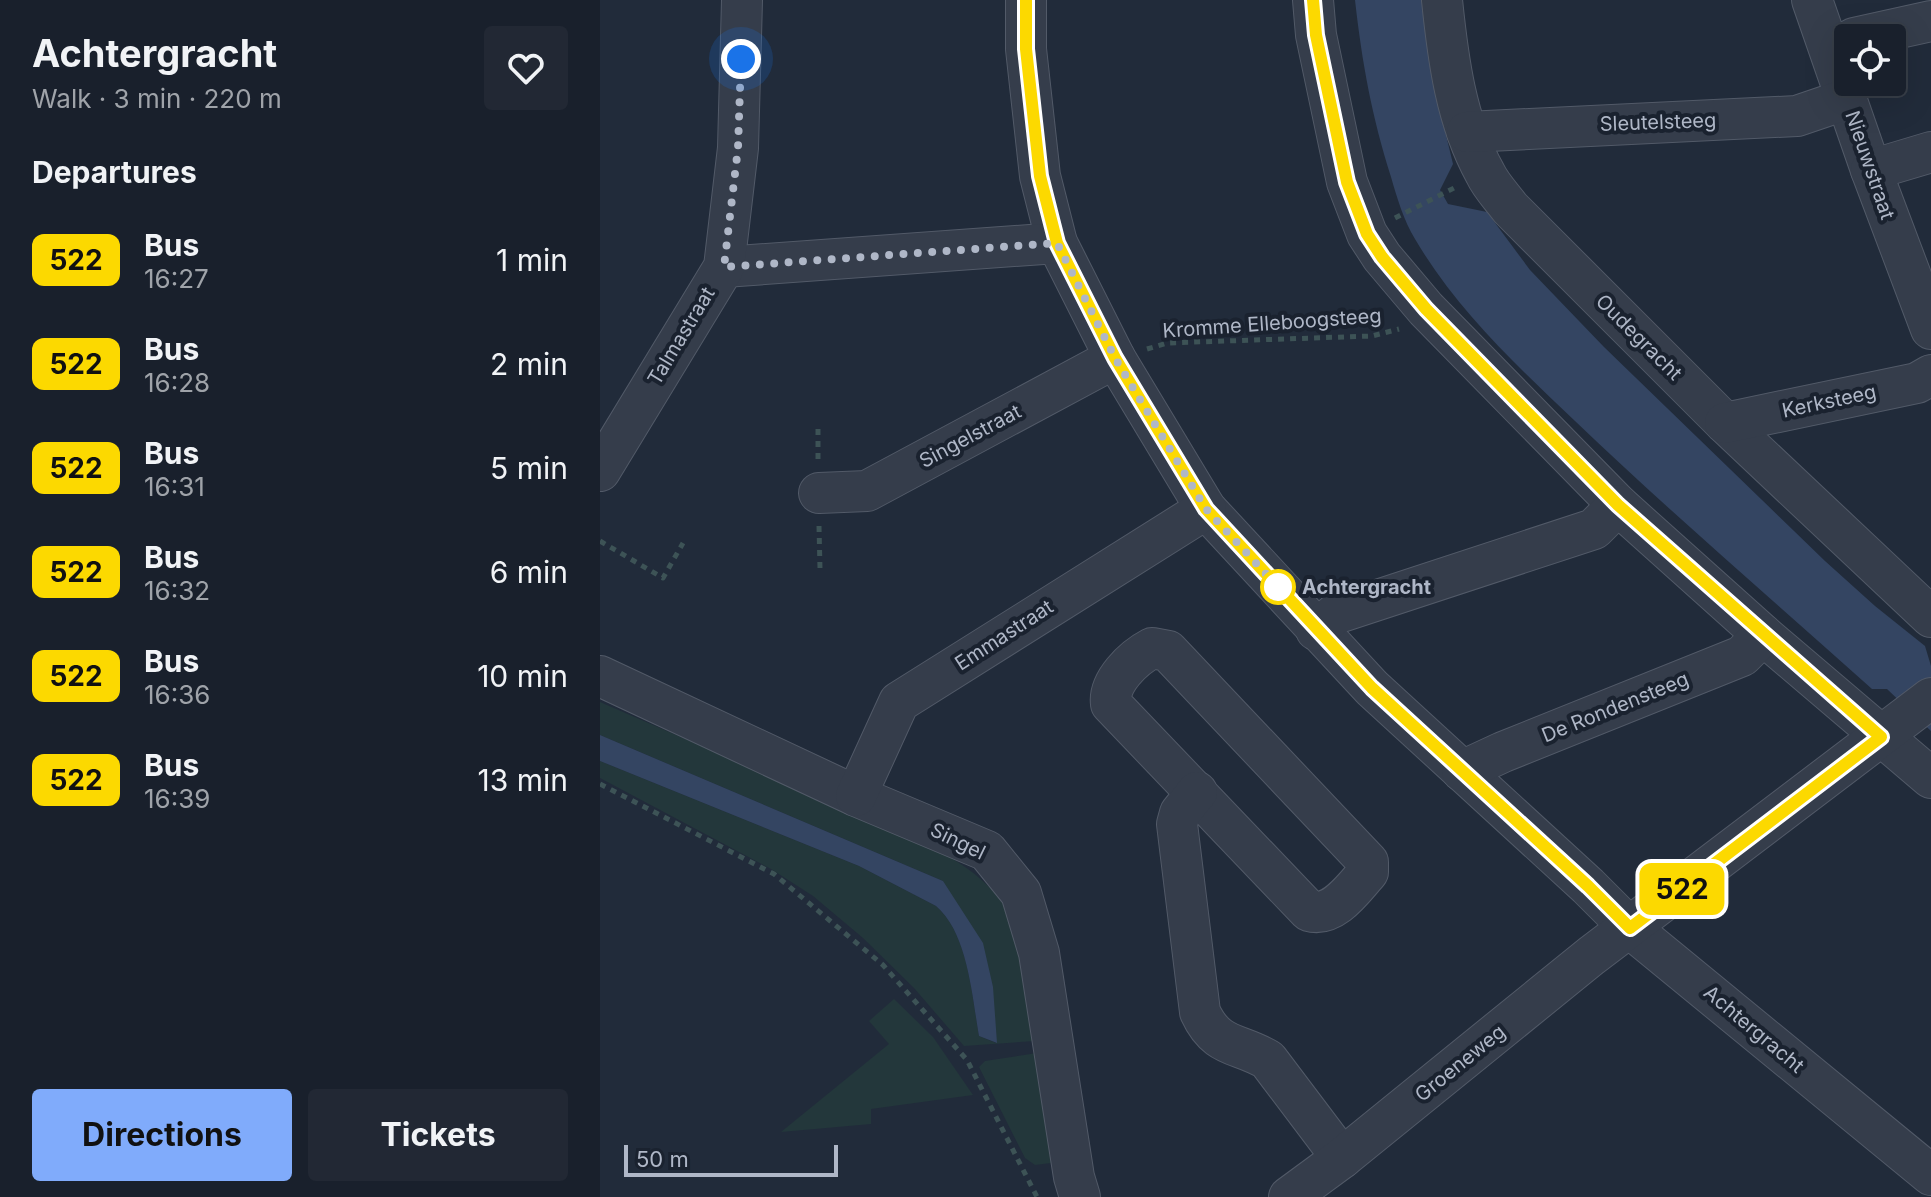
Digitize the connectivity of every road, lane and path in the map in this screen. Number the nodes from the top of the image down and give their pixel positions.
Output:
1 (742, 0) edge
2 (1026, 0) edge
3 (1313, 0) edge
4 (1442, 0) edge
5 (1812, 0) edge
6 (1931, 21) edge
7 (1906, 26) edge
8 (1834, 28) edge
9 (1847, 96) edge
10 (1847, 99) junction
11 (1467, 132) junction
12 (1931, 152) edge
13 (1871, 170) junction
14 (1449, 190) dead end
15 (1394, 219) dead end
16 (1057, 243) junction
17 (1920, 266) edge
18 (724, 267) junction
19 (1426, 309) junction
20 (1931, 329) edge
21 (1115, 358) junction
22 (1931, 375) edge
23 (1725, 423) junction
24 (600, 471) edge
25 (819, 493) dead end
26 (1618, 505) junction
27 (1201, 511) junction
28 (600, 541) edge
29 (683, 543) dead end
30 (1931, 617) edge
31 (1316, 630) junction
32 (1763, 635) junction
33 (600, 676) edge
34 (1907, 717) edge
35 (1462, 771) junction
36 (1931, 778) edge
37 (600, 784) edge
38 (1197, 792) junction
39 (856, 796) junction
40 (1630, 928) junction
41 (1342, 1158) junction
42 (1931, 1175) edge
43 (1037, 1197) edge
44 (1080, 1197) edge
45 (1289, 1197) edge

1 - 18 street, Talmastraat
2 - 16 street, Achtergracht
3 - 19 street
4 - 11 street, Oudegracht
5 - 8 street, Nieuwstraat
6 - 7 street
9 - 10 street, Nieuwstraat
10 - 11 street, Sleutelsteeg
10 - 13 street, Nieuwstraat
11 - 23 street, Oudegracht
12 - 13 street
13 - 17 street, Nieuwstraat
14 - 15 path
16 - 18 street
16 - 21 street, Achtergracht
17 - 20 street, Nieuwstraat
18 - 24 street, Talmastraat
19 - 21 path, Kromme Elleboogsteeg
19 - 26 street
21 - 25 street, Singelstraat
21 - 27 street, Achtergracht
22 - 23 street, Kerksteeg
23 - 30 street, Oudegracht
26 - 31 street
26 - 32 street
27 - 31 street, Achtergracht
27 - 39 street, Emmastraat
28 - 29 path
31 - 35 street, Achtergracht
32 - 34 street
32 - 35 street, De Rondensteeg
33 - 39 street, Singel
34 - 36 street
34 - 40 street, Groeneweg
35 - 40 street, Achtergracht
37 - 43 path
38 - 38 street
38 - 41 street
39 - 44 street, Singel
40 - 41 street, Groeneweg
40 - 42 street, Achtergracht
41 - 45 street, Groeneweg

